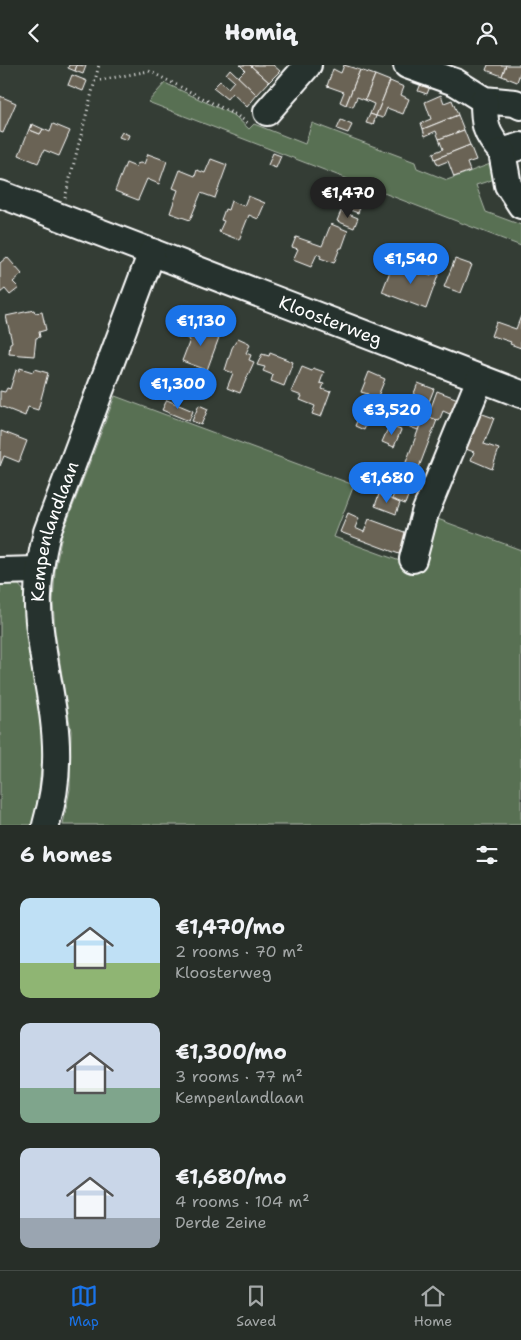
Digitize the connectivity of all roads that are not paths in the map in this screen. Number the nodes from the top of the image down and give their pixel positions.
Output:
1 (308, 65) edge
2 (407, 65) edge
3 (484, 100) junction
4 (521, 106) edge
5 (267, 112) road end
6 (512, 149) edge
7 (0, 194) edge
8 (521, 205) edge
9 (152, 252) junction
10 (480, 379) junction
11 (521, 394) edge
12 (413, 559) dead end
13 (38, 570) junction
14 (0, 571) edge
15 (46, 825) edge

1 - 5 street
2 - 3 street
3 - 4 street
3 - 6 street
6 - 8 street
7 - 9 street, Kloosterweg
9 - 10 street, Kloosterweg
9 - 13 street, Kempenlandlaan
10 - 11 street, Kloosterweg
10 - 12 street
13 - 14 street
13 - 15 street, Kempenlandlaan

